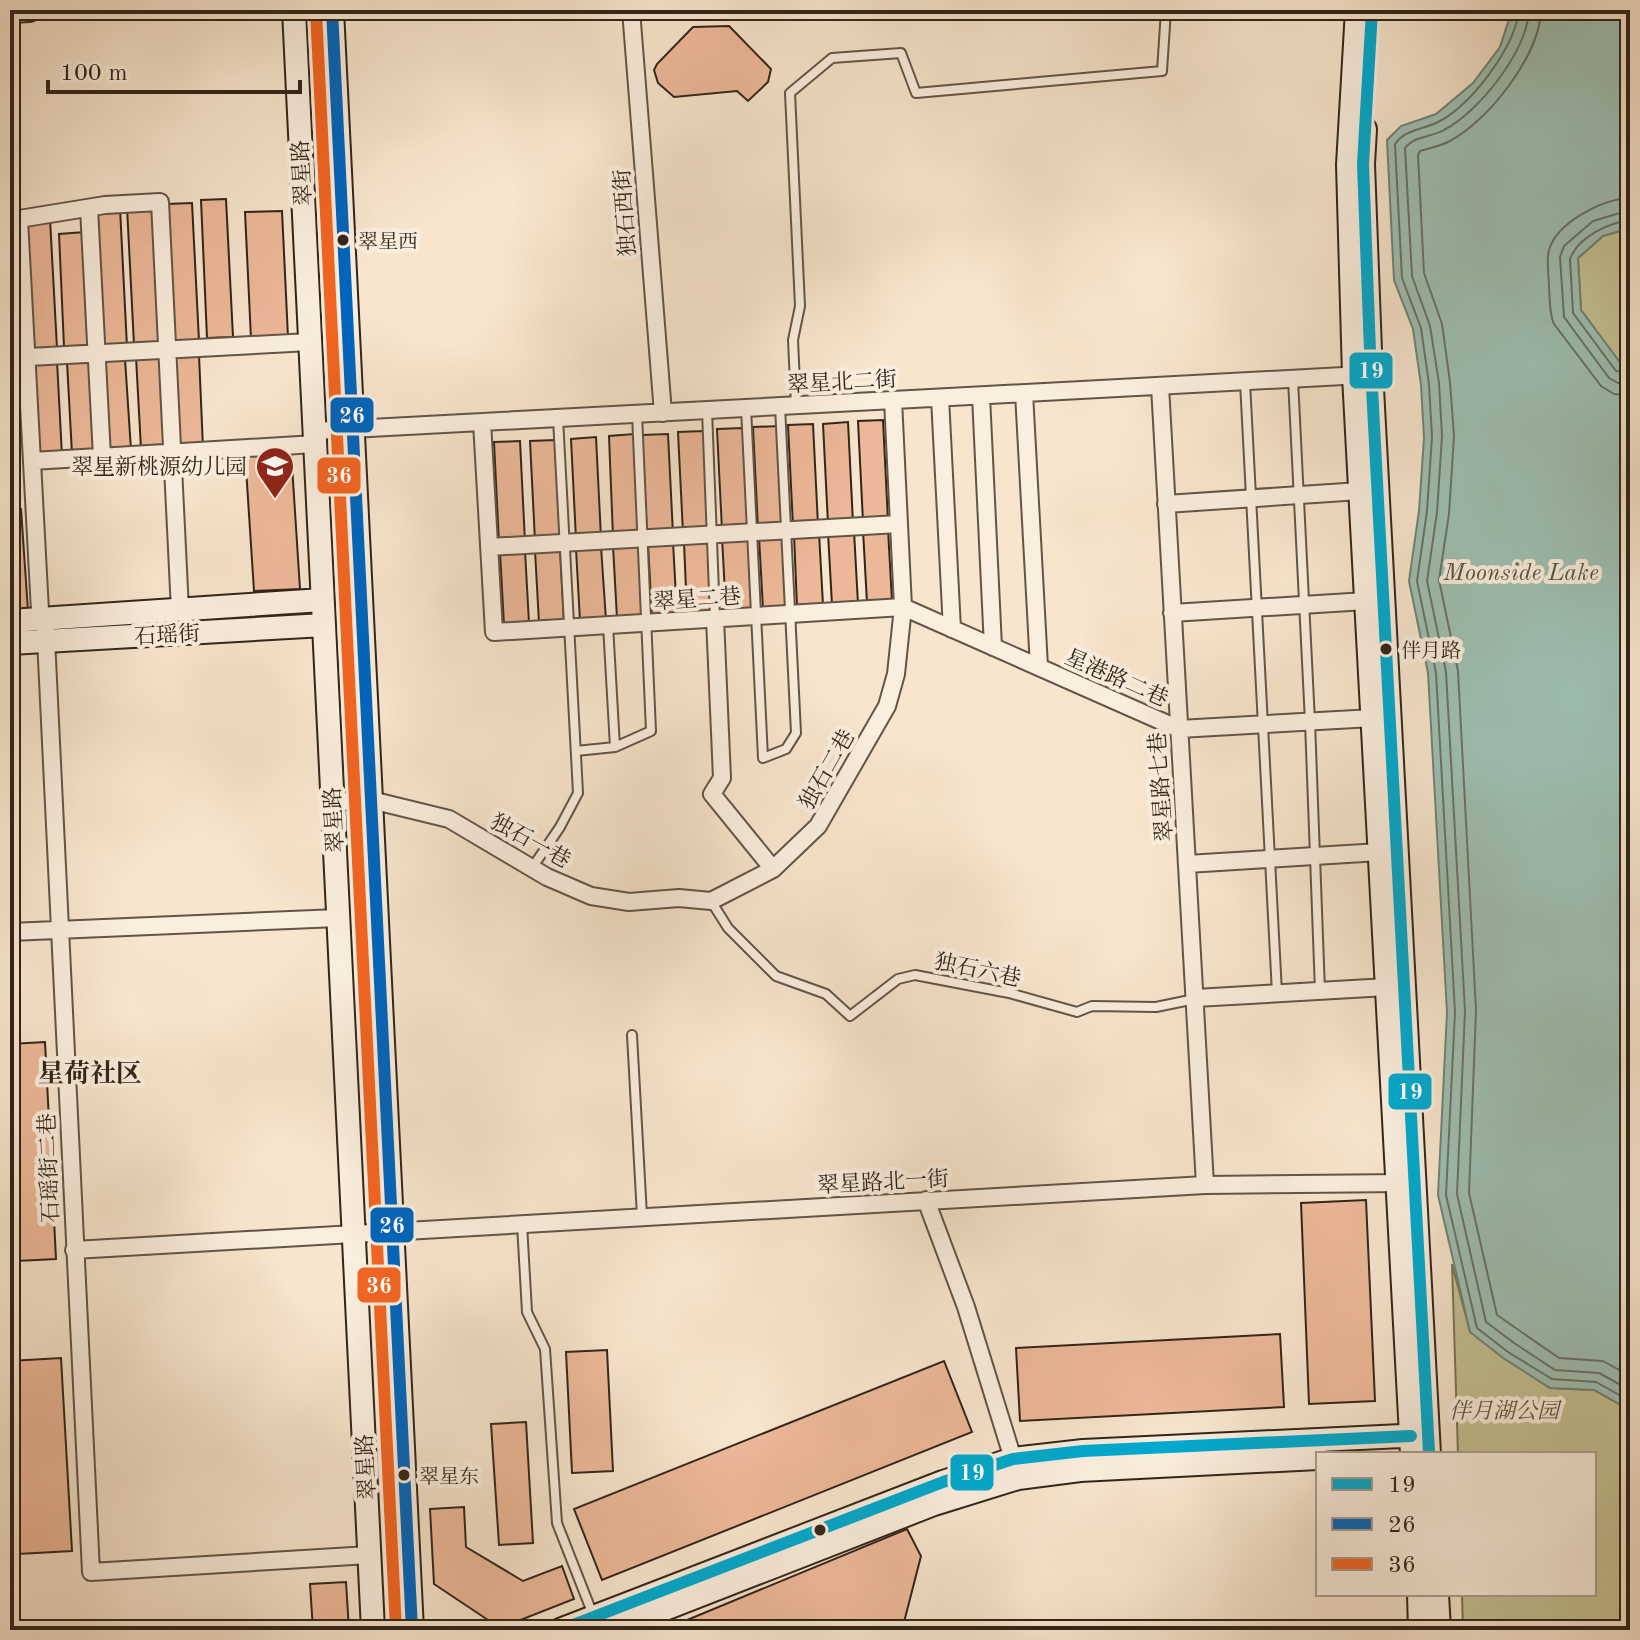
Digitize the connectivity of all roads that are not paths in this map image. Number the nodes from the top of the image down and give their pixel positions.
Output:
1 (29, 10) edge
2 (294, 10) edge
3 (332, 10) edge
4 (631, 10) edge
5 (1166, 10) edge
6 (1357, 10) edge
7 (1372, 10) edge
8 (10, 11) edge
9 (89, 208) junction
10 (310, 342) junction
11 (167, 350) junction
12 (97, 353) junction
13 (18, 357) edge
14 (1363, 375) junction
15 (1293, 379) junction
16 (1245, 382) junction
17 (1160, 386) junction
18 (1024, 393) junction
19 (981, 396) junction
20 (940, 398) junction
21 (893, 400) junction
22 (788, 406) junction
23 (746, 408) junction
24 (707, 410) junction
25 (663, 413) junction
26 (637, 414) junction
27 (558, 418) junction
28 (482, 422) junction
29 (353, 429) junction
30 (314, 438) junction
31 (172, 453) junction
32 (102, 457) junction
33 (32, 461) junction
34 (1360, 491) junction
35 (1299, 495) junction
36 (1251, 498) junction
37 (1166, 504) junction
38 (899, 524) junction
39 (786, 530) junction
40 (752, 532) junction
41 (712, 534) junction
42 (642, 539) junction
43 (565, 543) junction
44 (489, 547) junction
45 (322, 600) junction
46 (1366, 601) junction
47 (1304, 605) junction
48 (903, 607) junction
49 (1257, 608) junction
50 (180, 610) junction
51 (1172, 613) junction
52 (790, 614) junction
53 (756, 616) junction
54 (45, 618) junction
55 (715, 618) junction
56 (10, 621) edge
57 (646, 623) junction
58 (324, 625) junction
59 (608, 625) junction
60 (569, 628) junction
61 (952, 629) junction
62 (46, 641) junction
63 (10, 643) edge
64 (993, 647) junction
65 (1039, 667) junction
66 (1373, 718) junction
67 (1310, 722) junction
68 (1263, 724) junction
69 (1179, 729) junction
70 (615, 747) junction
71 (576, 751) junction
72 (371, 800) junction
73 (332, 802) junction
74 (1380, 852) junction
75 (1315, 856) junction
76 (1270, 859) junction
77 (1187, 864) junction
78 (532, 868) junction
79 (773, 869) junction
80 (711, 901) junction
81 (338, 918) junction
82 (60, 929) junction
83 (10, 932) edge
84 (1387, 987) junction
85 (1320, 991) junction
86 (1277, 993) junction
87 (1196, 998) junction
88 (632, 1035) dead end
89 (1406, 1183) junction
90 (1205, 1185) junction
91 (926, 1200) junction
92 (642, 1216) junction
93 (522, 1223) junction
94 (392, 1231) junction
95 (353, 1233) junction
96 (74, 1250) junction
97 (1418, 1448) edge
98 (1316, 1458) edge
99 (1015, 1469) junction
100 (369, 1555) junction
101 (1419, 1596) edge
102 (1437, 1596) edge
103 (601, 1626) edge
104 (373, 1630) edge
105 (412, 1630) edge
106 (560, 1630) edge
107 (1420, 1630) edge
108 (1439, 1630) edge

1 - 8 street
2 - 10 street, 翠星路
3 - 29 street, 翠星路
4 - 25 street, 独石西街
5 - 22 lane
6 - 14 street
7 - 14 street
9 - 11 street
9 - 12 street
9 - 13 street, 石瑶街二巷
10 - 11 street
10 - 30 street, 翠星路
11 - 12 street
11 - 31 street
12 - 13 street
12 - 32 street
13 - 33 street, 石瑶街二巷
14 - 15 street, 翠星北二街
14 - 34 street
14 - 89 street
15 - 16 street, 翠星北二街
15 - 35 lane
16 - 17 street, 翠星北二街
16 - 36 lane
17 - 18 street, 翠星北二街
17 - 37 street, 翠星路七巷
18 - 19 street, 翠星北二街
18 - 65 street
19 - 20 street, 翠星北二街
19 - 64 street
20 - 21 street, 翠星北二街
20 - 61 street
21 - 22 street, 翠星北二街
21 - 38 street, 独石二巷
22 - 23 street, 翠星北二街
22 - 39 lane
23 - 24 street, 翠星北二街
23 - 40 lane
24 - 25 street, 翠星北二街
24 - 41 lane
25 - 26 street, 翠星北二街
26 - 27 street, 翠星北二街
26 - 42 lane
27 - 28 street, 翠星北二街
27 - 43 lane
28 - 29 street, 翠星北二街
28 - 44 street
29 - 30 street, 翠星北二街
29 - 72 street, 翠星路
30 - 31 street, 翠星北二街
30 - 45 street, 翠星路
31 - 32 street, 翠星北二街
31 - 50 street
32 - 33 street, 翠星北二街
33 - 54 street, 石瑶街二巷
34 - 35 street
34 - 46 street
35 - 36 street
35 - 47 lane
36 - 37 street
36 - 49 lane
37 - 51 street, 翠星路七巷
38 - 39 street
38 - 48 street, 独石二巷
39 - 40 street
39 - 52 lane
40 - 41 street
40 - 53 lane
41 - 42 street
41 - 55 lane
42 - 43 street
42 - 57 lane
43 - 44 street
43 - 60 lane
44 - 60 street, 翠星二巷
45 - 50 street, 石瑶街
45 - 58 street, 翠星路
46 - 47 street
46 - 66 street
47 - 49 street
47 - 67 lane
48 - 52 street, 翠星二巷
48 - 61 street, 星港路二巷
48 - 79 street, 独石二巷
49 - 51 street
49 - 68 lane
50 - 54 street, 石瑶街
51 - 69 street, 翠星路七巷
52 - 53 street, 翠星二巷
52 - 53 lane
53 - 55 street, 翠星二巷
54 - 56 street, 石瑶街
54 - 62 street, 石瑶街二巷
55 - 57 street, 翠星二巷
55 - 79 street
57 - 59 street, 翠星二巷
57 - 70 lane
58 - 62 street, 石瑶街
58 - 73 street, 翠星路
59 - 60 street, 翠星二巷
59 - 70 lane
60 - 71 lane
61 - 64 street, 星港路二巷
62 - 63 street, 石瑶街
62 - 82 street, 石瑶街二巷
64 - 65 street, 星港路二巷
65 - 69 street, 星港路二巷
66 - 67 street, 星港路二巷
66 - 74 street
67 - 68 street, 星港路二巷
67 - 75 lane
68 - 69 street, 星港路二巷
68 - 76 lane
69 - 77 street, 翠星路七巷
70 - 71 lane
71 - 78 lane
72 - 73 street, 独石一巷
72 - 78 street, 独石一巷
72 - 94 street, 翠星路
73 - 81 street, 翠星路
74 - 75 street
74 - 84 street
75 - 76 street
75 - 85 lane
76 - 77 street
76 - 86 lane
77 - 87 street, 翠星路七巷
78 - 80 street, 独石一巷
79 - 80 street, 独石二巷
80 - 87 lane, 独石六巷
81 - 82 street
81 - 95 street, 翠星路
82 - 83 street
82 - 96 street, 石瑶街二巷
84 - 85 street
84 - 89 street
85 - 86 street
86 - 87 street
87 - 90 street, 翠星路七巷
88 - 92 lane
89 - 90 street, 翠星路北一街
89 - 97 street
90 - 91 street, 翠星路北一街
91 - 92 street, 翠星路北一街
91 - 99 street
92 - 93 street, 翠星路北一街
93 - 94 street, 翠星路北一街
93 - 103 lane
94 - 95 street, 翠星路北一街
94 - 105 street, 翠星路
95 - 96 street, 翠星路北一街
95 - 100 street, 翠星路
96 - 100 street, 石瑶街二巷
97 - 99 street
98 - 99 street
99 - 103 street
100 - 104 street, 翠星路
101 - 107 street
102 - 108 street
103 - 106 street

